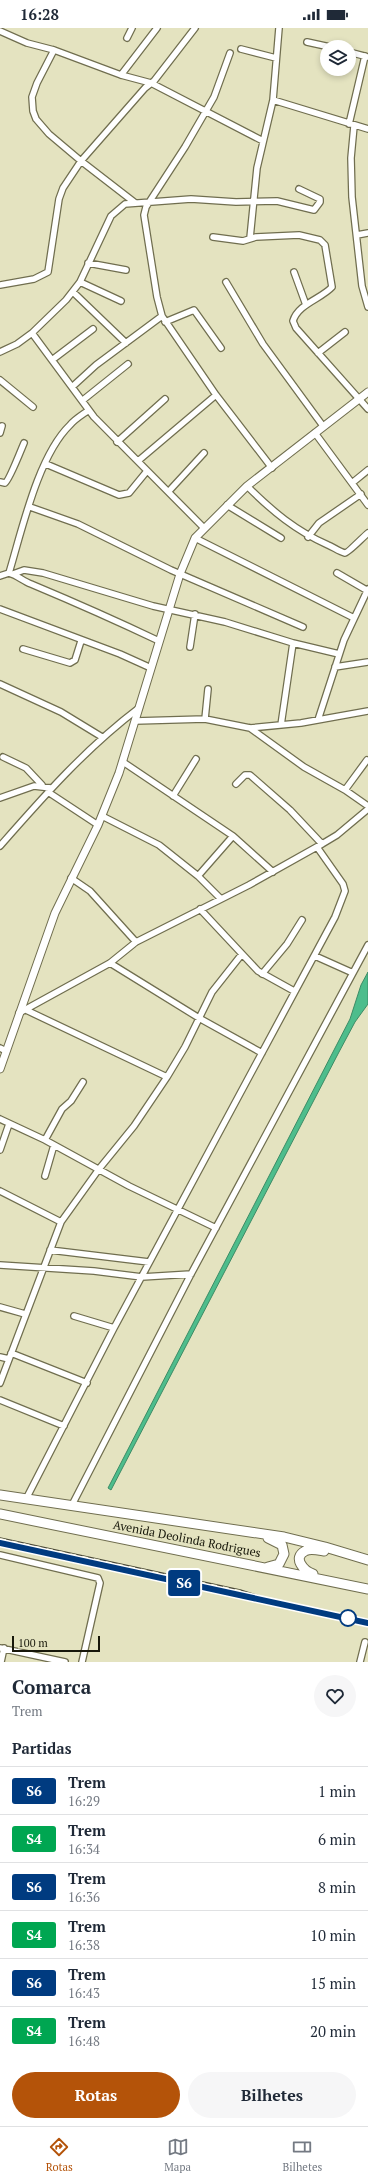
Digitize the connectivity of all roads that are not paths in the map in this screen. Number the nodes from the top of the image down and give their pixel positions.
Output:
1 (132, 28) edge
2 (157, 28) edge
3 (195, 28) edge
4 (279, 28) edge
5 (0, 31) edge
6 (127, 38) dead end
7 (307, 42) dead end
8 (320, 45) edge
9 (241, 49) dead end
10 (54, 50) junction
11 (230, 52) dead end
12 (356, 54) edge
13 (367, 57) edge
14 (276, 58) junction
15 (121, 75) junction
16 (151, 83) junction
17 (273, 100) junction
18 (206, 111) junction
19 (351, 125) junction
20 (368, 129) edge
21 (263, 141) junction
22 (81, 161) junction
23 (299, 189) dead end
24 (134, 202) junction
25 (150, 202) junction
26 (252, 202) junction
27 (368, 233) edge
28 (357, 235) junction
29 (213, 237) dead end
30 (250, 238) junction
31 (88, 263) junction
32 (126, 270) dead end
33 (294, 272) dead end
34 (80, 282) junction
35 (226, 282) dead end
36 (0, 285) edge
37 (73, 292) junction
38 (121, 301) dead end
39 (306, 305) junction
40 (368, 307) edge
41 (162, 316) junction
42 (166, 322) junction
43 (93, 329) dead end
44 (345, 332) dead end
45 (32, 333) junction
46 (126, 343) junction
47 (220, 348) dead end
48 (0, 352) edge
49 (318, 353) junction
50 (52, 360) junction
51 (128, 364) dead end
52 (0, 380) edge
53 (72, 387) junction
54 (368, 392) edge
55 (216, 395) junction
56 (165, 399) dead end
57 (83, 400) junction
58 (359, 400) junction
59 (33, 407) dead end
60 (368, 409) edge
61 (89, 410) junction
62 (323, 426) junction
63 (315, 433) junction
64 (117, 442) junction
65 (24, 443) dead end
66 (204, 453) dead end
67 (138, 461) junction
68 (46, 464) junction
69 (272, 468) junction
70 (368, 470) edge
71 (147, 471) junction
72 (0, 482) edge
73 (352, 483) junction
74 (247, 486) junction
75 (169, 491) junction
76 (361, 494) junction
77 (227, 505) junction
78 (368, 505) edge
79 (30, 507) junction
80 (204, 528) junction
81 (368, 534) edge
82 (308, 537) junction
83 (195, 538) junction
84 (281, 538) dead end
85 (11, 573) junction
86 (337, 573) dead end
87 (1, 574) edge
88 (180, 574) junction
89 (368, 591) edge
90 (0, 609) edge
91 (169, 610) junction
92 (196, 614) junction
93 (354, 618) junction
94 (303, 627) dead end
95 (81, 641) junction
96 (159, 641) junction
97 (293, 643) junction
98 (190, 647) dead end
99 (23, 649) dead end
100 (339, 654) junction
101 (368, 662) edge
102 (151, 668) junction
103 (335, 668) junction
104 (0, 684) edge
105 (208, 690) dead end
106 (139, 708) junction
107 (368, 712) edge
108 (205, 719) junction
109 (318, 720) junction
110 (135, 721) junction
111 (281, 725) junction
112 (250, 728) junction
113 (102, 737) junction
114 (4, 758) dead end
115 (196, 759) dead end
116 (367, 760) dead end
117 (123, 762) junction
118 (236, 784) dead end
119 (42, 785) junction
120 (50, 790) junction
121 (345, 790) junction
122 (173, 796) junction
123 (0, 798) edge
124 (368, 806) edge
125 (368, 810) edge
126 (102, 816) junction
127 (98, 825) junction
128 (233, 836) junction
129 (0, 846) edge
130 (319, 846) junction
131 (273, 872) junction
132 (198, 876) junction
133 (71, 878) junction
134 (221, 899) junction
135 (200, 909) junction
136 (302, 920) dead end
137 (136, 942) junction
138 (368, 945) edge
139 (242, 954) junction
140 (315, 956) junction
141 (110, 963) junction
142 (353, 973) junction
143 (262, 974) junction
144 (294, 991) junction
145 (22, 1011) junction
146 (198, 1018) junction
147 (3, 1049) edge
148 (262, 1053) junction
149 (0, 1068) edge
150 (167, 1077) junction
151 (83, 1082) dead end
152 (0, 1119) edge
153 (9, 1124) junction
154 (45, 1140) junction
155 (54, 1145) junction
156 (0, 1150) edge
157 (99, 1169) junction
158 (45, 1176) dead end
159 (0, 1191) edge
160 (178, 1208) junction
161 (61, 1222) junction
162 (216, 1228) junction
163 (50, 1250) junction
164 (149, 1262) junction
165 (0, 1265) edge
166 (43, 1268) junction
167 (191, 1274) junction
168 (142, 1277) junction
169 (0, 1307) edge
170 (25, 1314) junction
171 (74, 1316) dead end
172 (114, 1328) junction
173 (11, 1353) junction
174 (0, 1357) edge
175 (9, 1359) junction
176 (0, 1383) edge
177 (87, 1383) junction
178 (0, 1400) edge
179 (64, 1426) junction
180 (0, 1495) edge
181 (26, 1499) junction
182 (72, 1505) junction
183 (0, 1514) edge
184 (248, 1532) junction
185 (345, 1553) junction
186 (0, 1555) edge
187 (368, 1560) edge
188 (239, 1563) junction
189 (337, 1582) junction
190 (368, 1589) edge
191 (365, 1642) dead end
192 (2, 1648) edge
193 (1, 1662) edge
194 (65, 1662) edge
195 (82, 1662) edge
196 (360, 1662) edge

1 - 6 street
2 - 15 street
3 - 16 street
4 - 14 street
5 - 10 street
7 - 8 street
9 - 14 street
10 - 15 street
10 - 22 street
11 - 18 street
12 - 13 street
13 - 19 street
14 - 17 street
15 - 16 street
16 - 18 street
16 - 22 street
17 - 19 street
17 - 21 street
18 - 21 street
18 - 25 street
19 - 20 street
19 - 28 street
21 - 26 street
22 - 24 street
22 - 36 street
23 - 26 street
24 - 25 street
24 - 31 street
25 - 26 street
25 - 41 street
26 - 30 street
27 - 28 street
28 - 40 street
29 - 30 street
30 - 39 street
31 - 32 street
31 - 34 street
33 - 39 street
34 - 37 street
34 - 38 street
35 - 62 street
37 - 45 street
37 - 46 street
39 - 49 street
41 - 42 street
41 - 46 street
42 - 47 street
42 - 55 street
43 - 50 street
44 - 49 street
45 - 48 street
45 - 50 street
46 - 53 street
49 - 58 street
50 - 53 street
51 - 57 street
52 - 59 street
53 - 57 street
54 - 58 street
55 - 67 street
55 - 69 street
56 - 64 street
57 - 61 street
58 - 60 street
58 - 62 street
61 - 64 street
61 - 68 street
62 - 63 street
63 - 69 street
63 - 73 street
64 - 67 street
65 - 72 street
66 - 75 street
67 - 71 street
68 - 71 street
68 - 79 street
69 - 74 street
70 - 73 street
71 - 75 street
73 - 76 street
74 - 77 street
74 - 82 street
75 - 80 street
76 - 78 street
76 - 82 street
77 - 80 street
77 - 84 street
79 - 85 street
79 - 88 street
80 - 83 street
81 - 82 street
83 - 88 street
83 - 93 street
85 - 87 street
85 - 91 street
85 - 96 street
86 - 89 street
88 - 91 street
88 - 94 street
89 - 93 street
90 - 95 street
91 - 92 street
91 - 96 street
92 - 97 street
92 - 98 street
93 - 100 street
95 - 99 street
95 - 102 street
96 - 102 street
97 - 100 street
97 - 111 street
100 - 103 street
101 - 103 street
102 - 106 street
103 - 109 street
104 - 113 street
105 - 108 street
106 - 110 street
106 - 113 street
107 - 109 street
108 - 110 street
108 - 112 street
109 - 111 street
110 - 117 street
111 - 112 street
112 - 121 street
113 - 120 street
114 - 119 street
115 - 122 street
116 - 121 street
117 - 122 street
117 - 126 street
118 - 130 street
119 - 120 street
119 - 123 street
120 - 127 street
120 - 129 street
121 - 124 street
122 - 128 street
125 - 130 street
126 - 127 street
126 - 132 street
127 - 133 street
128 - 131 street
128 - 132 street
130 - 131 street
130 - 140 street
131 - 134 street
132 - 134 street
133 - 137 street
133 - 145 street
134 - 135 street
135 - 137 street
135 - 139 street
136 - 143 street
137 - 141 street
138 - 142 street
139 - 143 street
139 - 146 street
140 - 142 street
140 - 144 street
141 - 145 street
141 - 146 street
142 - 162 street
143 - 144 street
144 - 148 street
145 - 147 street
145 - 150 street
146 - 148 street
146 - 150 street
147 - 149 street
148 - 160 street
150 - 157 street
151 - 154 street
152 - 153 street
153 - 154 street
153 - 156 street
154 - 155 street
155 - 157 street
155 - 158 street
157 - 160 street
157 - 161 street
159 - 161 street
160 - 162 street
160 - 164 street
161 - 163 street
162 - 167 street
163 - 164 street
163 - 166 street
164 - 168 street
165 - 166 street
166 - 168 street
166 - 170 street
167 - 168 street
167 - 182 street
168 - 172 street
169 - 170 street
170 - 173 street
171 - 172 street
172 - 177 street
173 - 175 street
173 - 177 street
174 - 175 street
175 - 176 street
177 - 179 street
178 - 179 street
179 - 181 street
180 - 181 highway, Avenida Deolinda Rodrigues
181 - 182 highway, Avenida Deolinda Rodrigues
182 - 184 highway, Avenida Deolinda Rodrigues
183 - 188 highway, Avenida Deolinda Rodrigues
184 - 185 highway, Avenida Deolinda Rodrigues
184 - 188 highway
185 - 187 highway, Avenida Deolinda Rodrigues
185 - 189 highway
186 - 195 street
188 - 189 highway, Avenida Deolinda Rodrigues
189 - 190 highway, Avenida Deolinda Rodrigues
191 - 196 street
192 - 193 street
192 - 194 street

